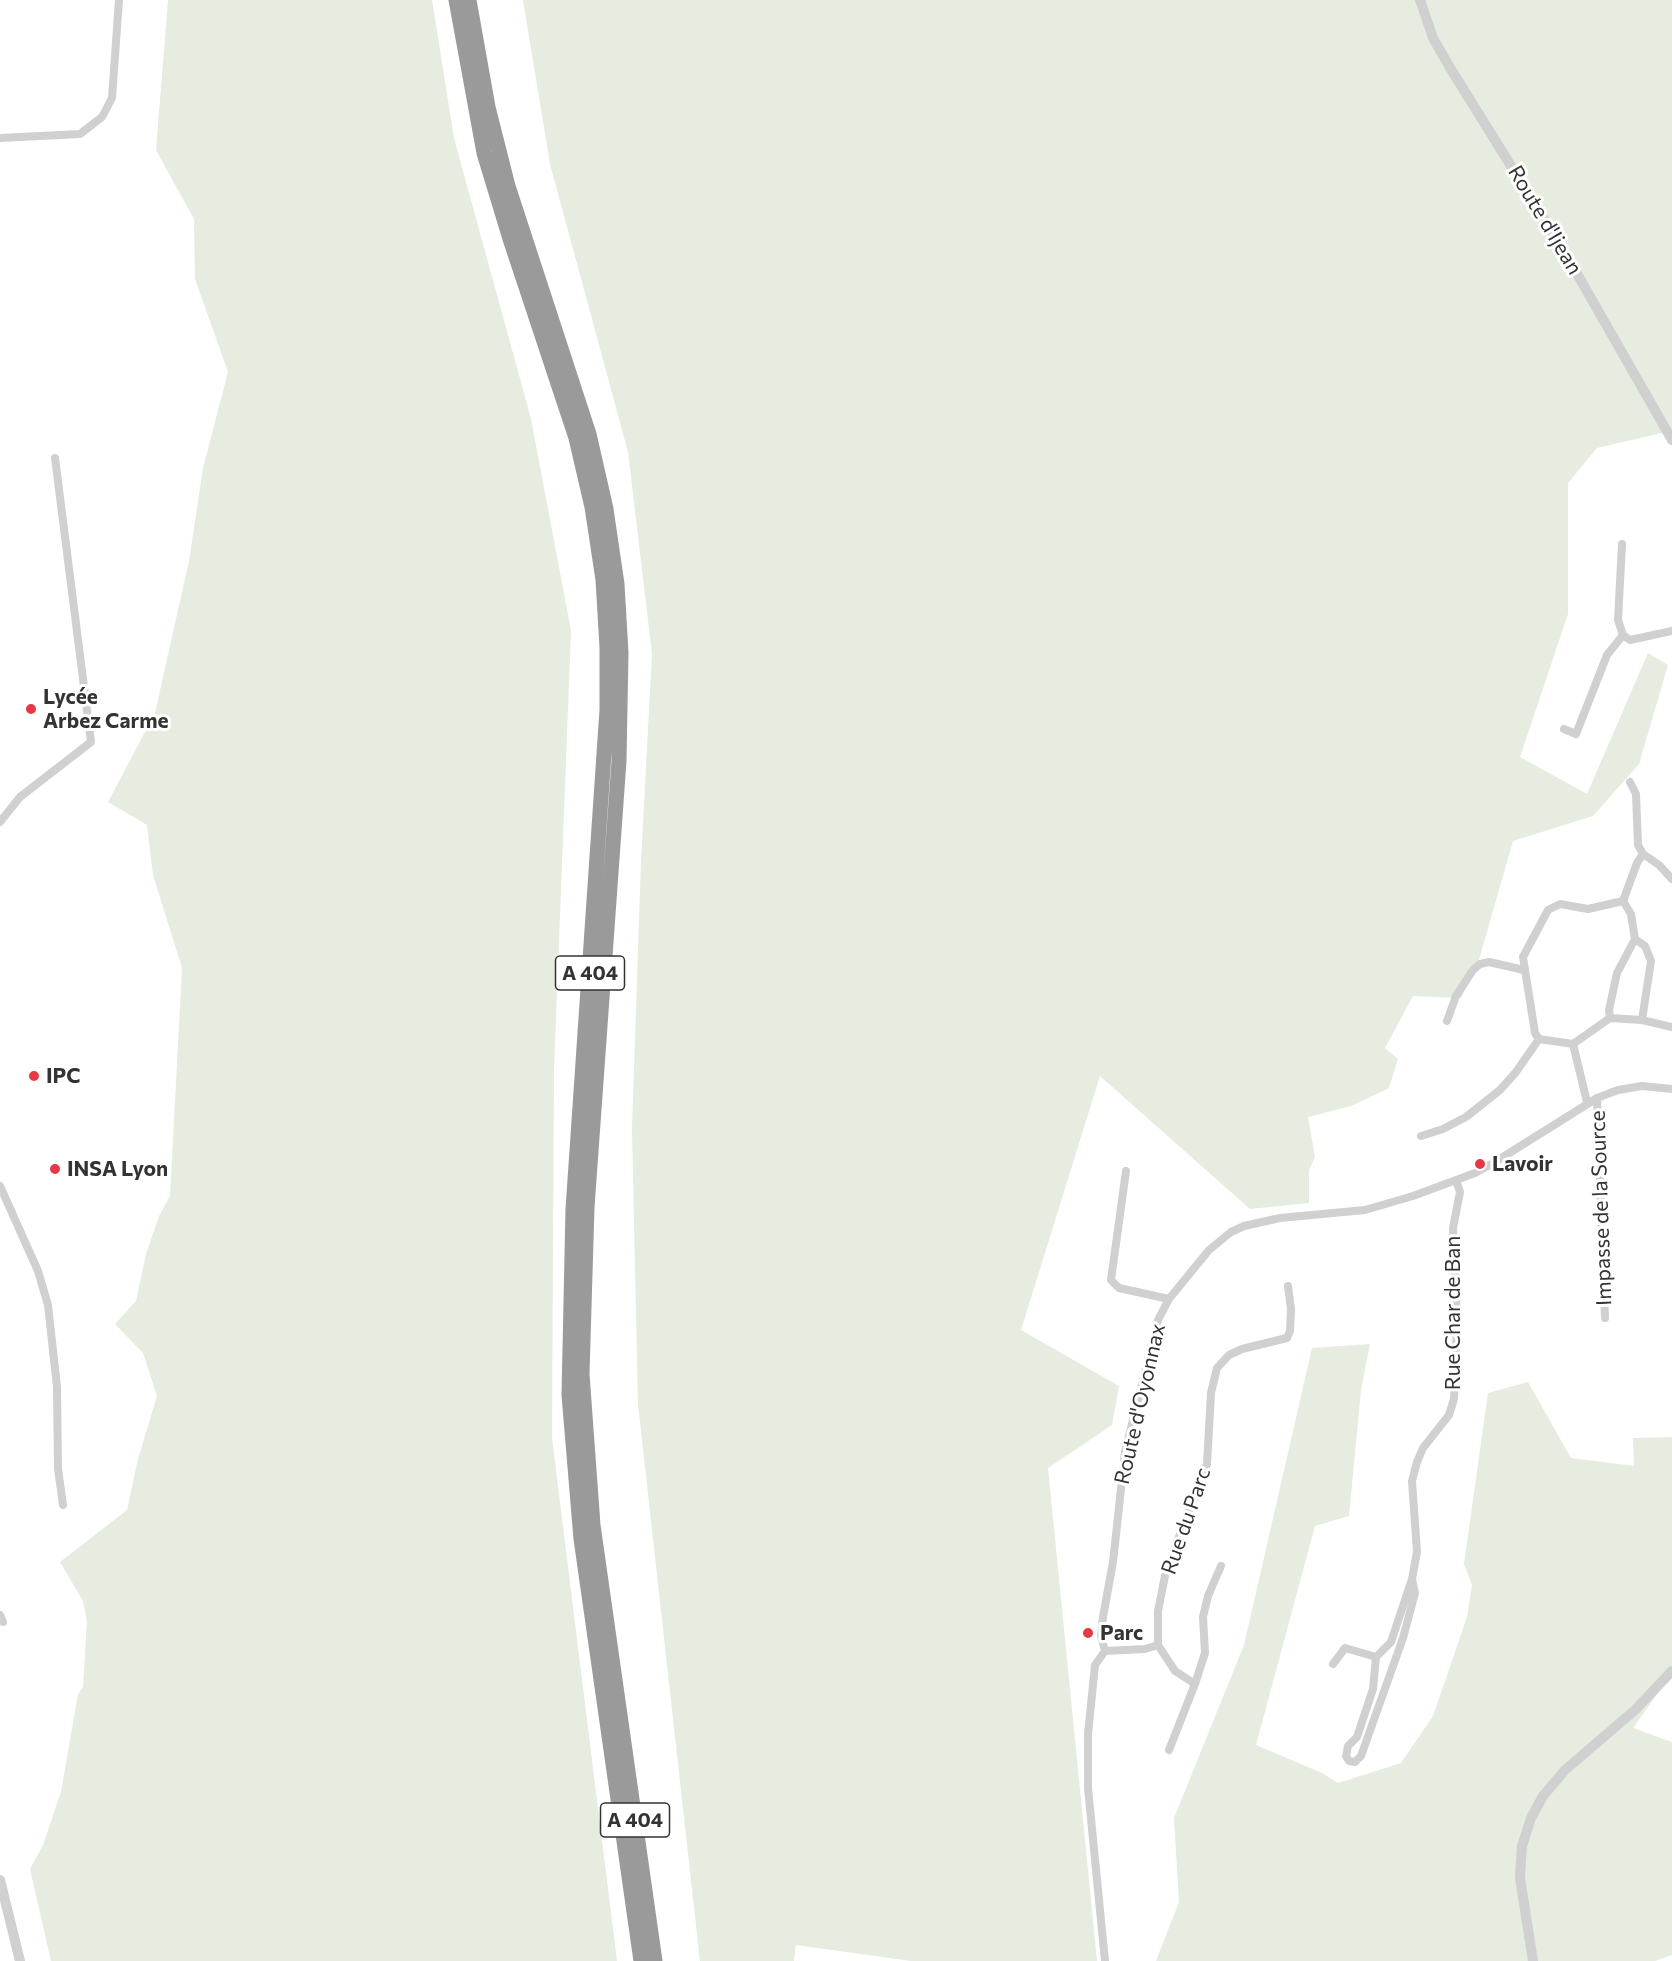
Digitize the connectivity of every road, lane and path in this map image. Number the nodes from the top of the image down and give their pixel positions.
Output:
1 (119, 0) edge
2 (456, 0) edge
3 (469, 0) edge
4 (1420, 0) edge
5 (0, 138) edge
6 (1672, 440) edge
7 (56, 458) dead end
8 (1622, 544) dead end
9 (1672, 631) edge
10 (1623, 635) junction
11 (1564, 729) dead end
12 (1630, 782) dead end
13 (0, 822) edge
14 (1643, 854) junction
15 (1672, 879) edge
16 (1623, 901) junction
17 (1635, 939) junction
18 (1524, 970) junction
19 (1610, 1018) junction
20 (1642, 1020) junction
21 (1447, 1021) dead end
22 (1672, 1027) edge
23 (1539, 1039) junction
24 (1573, 1044) junction
25 (1672, 1089) edge
26 (1596, 1098) junction
27 (1587, 1102) junction
28 (1421, 1136) dead end
29 (1126, 1171) dead end
30 (1456, 1180) junction
31 (0, 1186) edge
32 (1288, 1286) dead end
33 (1169, 1299) junction
34 (1605, 1318) dead end
35 (63, 1505) dead end
36 (1221, 1566) dead end
37 (1412, 1579) junction
38 (0, 1615) edge
39 (0, 1620) edge
40 (1158, 1645) junction
41 (1105, 1651) junction
42 (1376, 1657) junction
43 (1333, 1664) dead end
44 (1672, 1671) edge
45 (1195, 1684) junction
46 (1169, 1750) dead end
47 (0, 1880) edge
48 (20, 1961) edge
49 (641, 1961) edge
50 (655, 1961) edge
51 (1105, 1961) edge
52 (1533, 1961) edge

1 - 5 street
2 - 49 highway, A 404
3 - 50 highway, A 404
4 - 6 street, Route d'Ijean
7 - 13 street
8 - 10 street
9 - 10 street
10 - 11 street
12 - 14 street
14 - 15 street
14 - 16 street
16 - 17 street
16 - 18 street
17 - 19 street
17 - 20 street
18 - 21 street
18 - 23 street
19 - 20 street
19 - 24 street
20 - 22 street
23 - 24 street
23 - 28 street
24 - 27 street
25 - 26 street, Route d'Oyonnax
26 - 27 street, Route d'Oyonnax
26 - 34 street, Impasse de la Source
27 - 30 street, Route d'Oyonnax
29 - 33 street
30 - 33 street, Route d'Oyonnax
30 - 37 street, Rue Char de Ban
31 - 35 street
32 - 40 street, Rue du Parc
33 - 41 street, Route d'Oyonnax
36 - 45 street
37 - 42 street, Rue Char de Ban
37 - 42 street, Rue Char de Ban
38 - 39 street
40 - 41 street
40 - 45 street
41 - 51 street, Route d'Oyonnax
42 - 43 street
44 - 52 street
45 - 46 street
47 - 48 street

